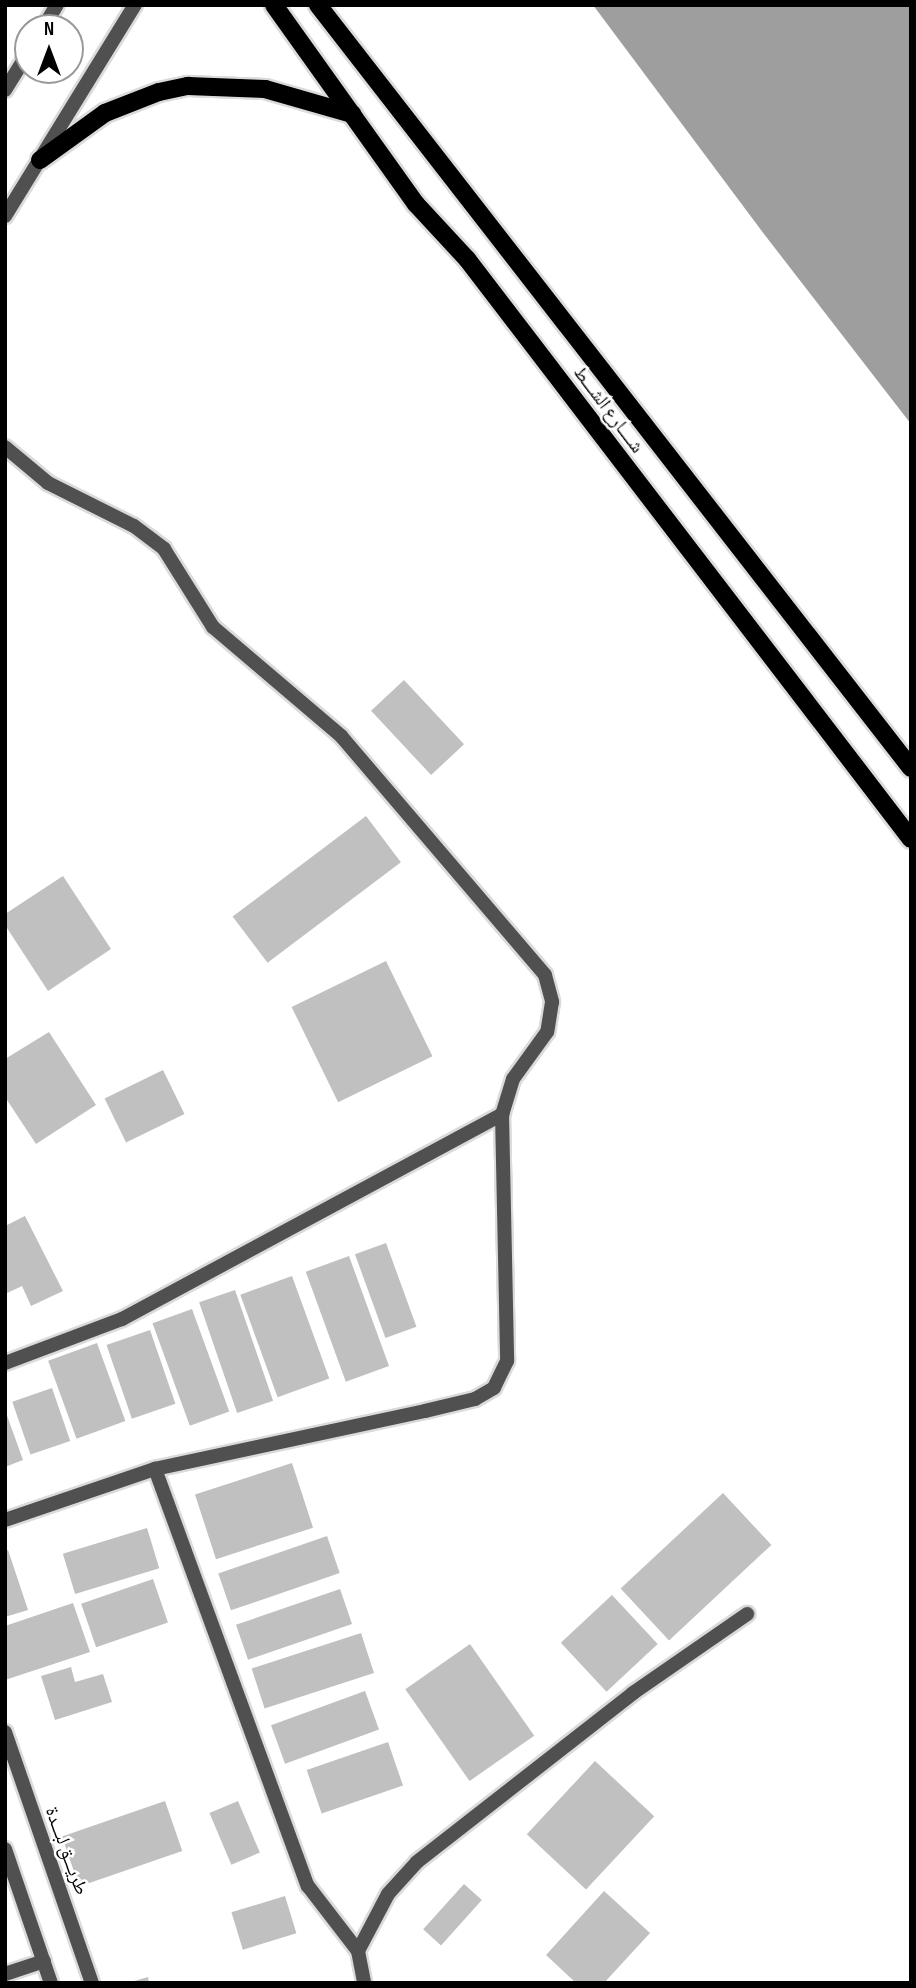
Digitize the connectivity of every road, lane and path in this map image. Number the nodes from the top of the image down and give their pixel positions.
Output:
1 (135, 5) edge
2 (274, 5) edge
3 (318, 5) edge
4 (352, 114) junction
5 (40, 160) junction
6 (5, 216) edge
7 (5, 447) edge
8 (911, 768) edge
9 (911, 839) edge
10 (502, 1114) junction
11 (5, 1363) edge
12 (155, 1469) junction
13 (5, 1520) edge
14 (747, 1614) dead end
15 (5, 1732) edge
16 (5, 1849) edge
17 (358, 1951) junction
18 (44, 1961) junction
19 (5, 1974) edge
20 (51, 1983) edge
21 (92, 1983) edge
22 (364, 1983) edge

1 - 5 street
2 - 4 main road, شــــارع الشـــط
3 - 8 main road, شــــارع الشـــط
4 - 5 main road
4 - 9 main road, شــــارع الشـــط
5 - 6 street
7 - 10 street
10 - 11 street
10 - 12 street
12 - 13 street
12 - 17 street
14 - 17 street
15 - 21 street, طريـــق لبـــدة
16 - 18 street
17 - 22 street
18 - 19 street
18 - 20 street

